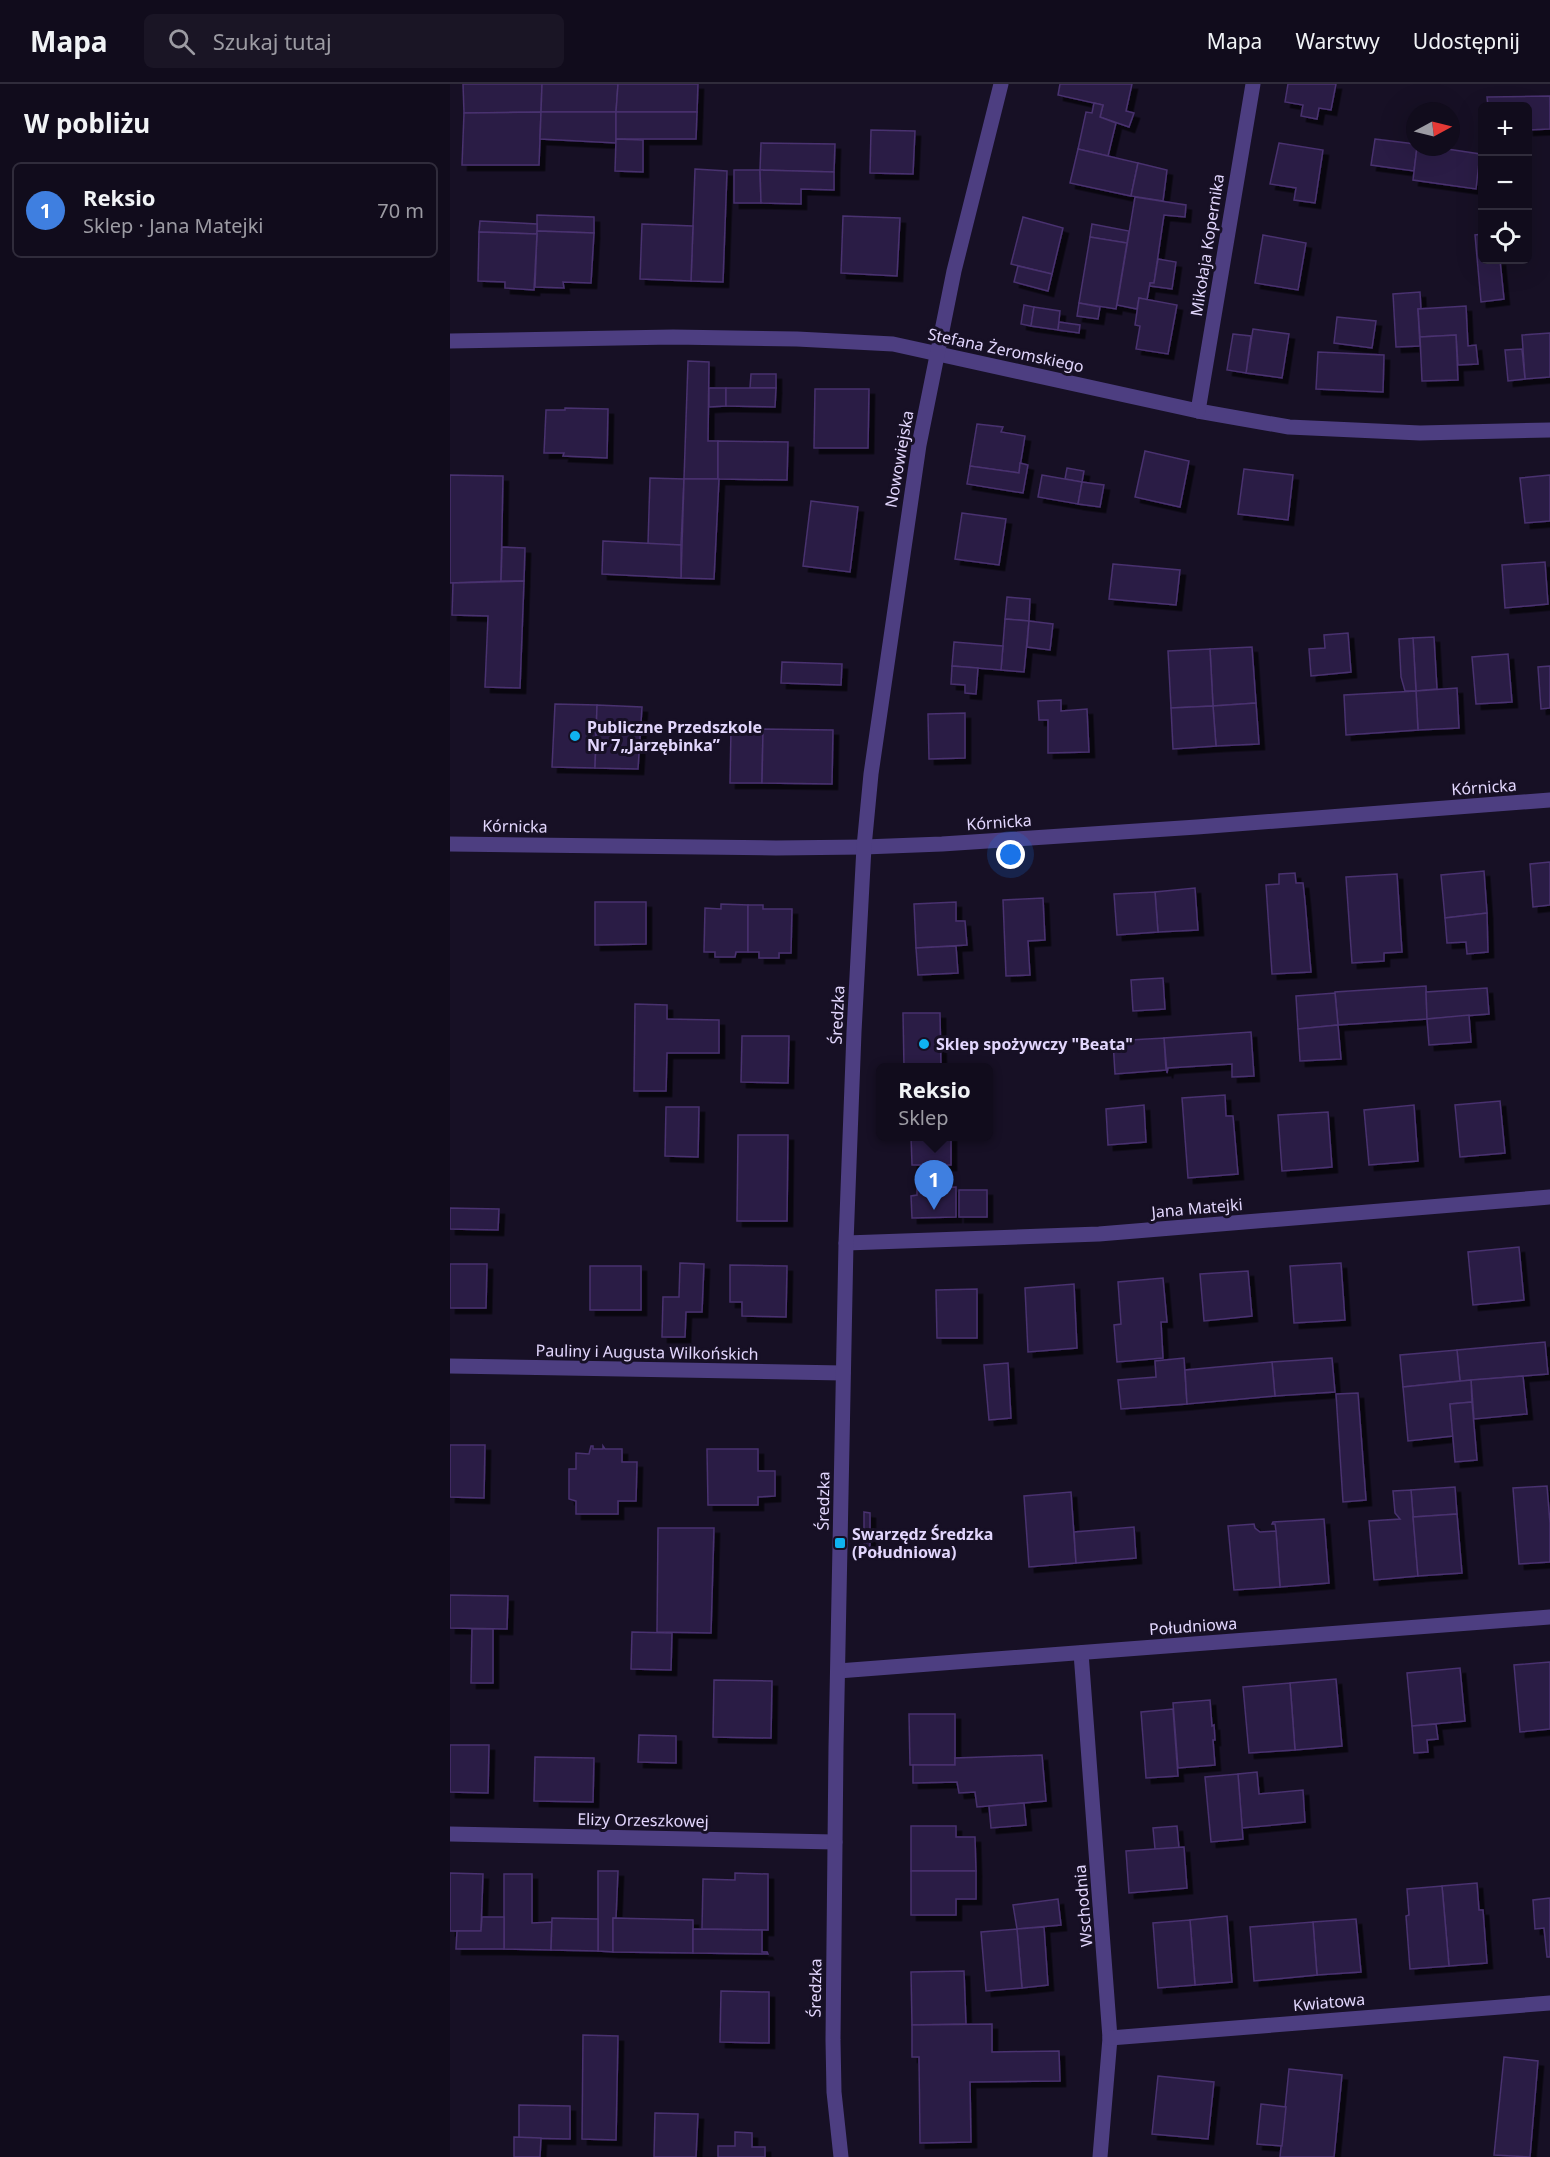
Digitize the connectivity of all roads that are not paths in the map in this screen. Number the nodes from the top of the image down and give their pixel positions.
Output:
1 (1001, 84) edge
2 (1252, 84) edge
3 (450, 341) edge
4 (936, 353) junction
5 (1198, 411) junction
6 (1550, 430) edge
7 (1550, 800) edge
8 (450, 844) edge
9 (864, 847) junction
10 (1550, 1197) edge
11 (846, 1243) junction
12 (450, 1366) edge
13 (843, 1373) junction
14 (1550, 1617) edge
15 (1081, 1653) junction
16 (838, 1671) junction
17 (450, 1834) edge
18 (835, 1842) junction
19 (1550, 2003) edge
20 (1110, 2038) junction
21 (841, 2157) edge
22 (1100, 2157) edge

1 - 4 street, Nowowiejska
2 - 5 street, Mikołaja Kopernika
3 - 4 street, Stefana Żeromskiego
4 - 5 street, Stefana Żeromskiego
4 - 9 street, Nowowiejska
5 - 6 street, Stefana Żeromskiego
7 - 9 street, Kórnicka
8 - 9 street, Kórnicka
9 - 11 street, Średzka
10 - 11 street, Jana Matejki
11 - 13 street, Średzka
12 - 13 street, Pauliny i Augusta Wilkońskich
13 - 16 street, Średzka
14 - 15 street, Południowa
15 - 16 street, Południowa
15 - 20 street, Wschodnia
16 - 18 street, Średzka
17 - 18 street, Elizy Orzeszkowej
18 - 21 street, Średzka
19 - 20 street, Kwiatowa
20 - 22 street, Wschodnia

